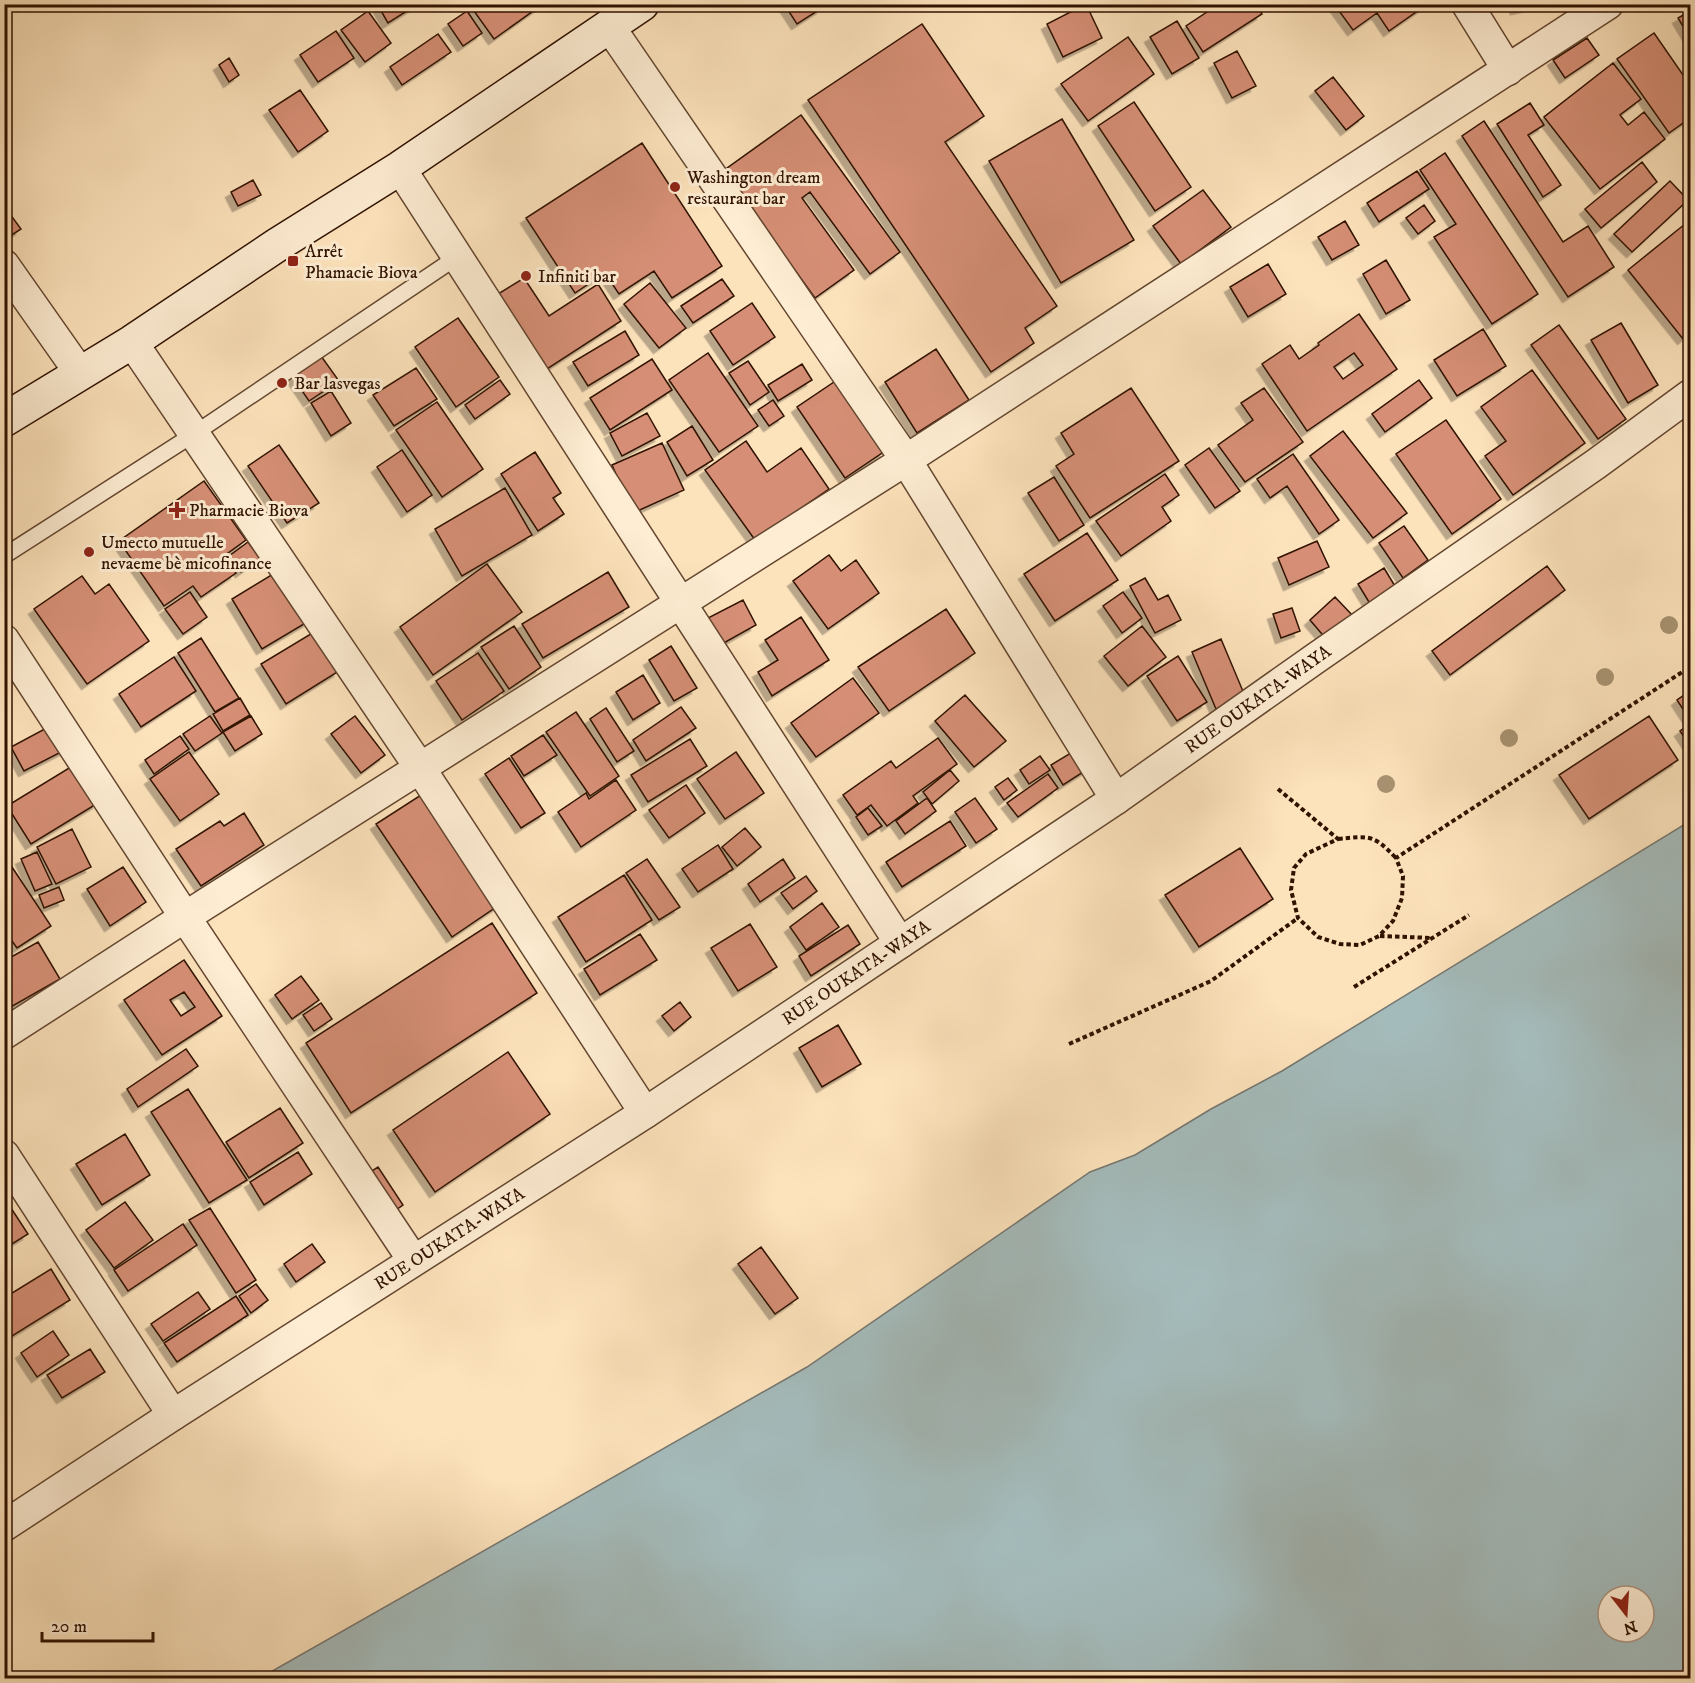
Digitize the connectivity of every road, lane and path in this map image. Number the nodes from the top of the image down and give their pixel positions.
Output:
1 (642, 4) edge
2 (1467, 4) edge
3 (1608, 4) edge
4 (609, 26) junction
5 (1508, 70) junction
6 (400, 168) junction
7 (457, 257) junction
8 (4, 265) edge
9 (132, 342) junction
10 (80, 373) junction
11 (1690, 395) edge
12 (4, 420) edge
13 (194, 434) junction
14 (906, 460) junction
15 (4, 556) edge
16 (679, 603) junction
17 (4, 640) edge
18 (1690, 667) edge
19 (420, 768) junction
20 (1278, 789) dead end
21 (1116, 799) junction
22 (1338, 839) junction
23 (1396, 858) junction
24 (1469, 915) dead end
25 (185, 917) junction
26 (1298, 918) junction
27 (1379, 936) junction
28 (1433, 938) junction
29 (900, 943) junction
30 (1354, 987) dead end
31 (4, 1034) edge
32 (1069, 1044) dead end
33 (645, 1113) junction
34 (4, 1155) edge
35 (413, 1260) junction
36 (174, 1415) junction
37 (4, 1526) edge

1 - 4 street
2 - 5 street
3 - 5 street
4 - 6 street
4 - 14 street
5 - 14 street
6 - 7 street
6 - 9 street
7 - 13 lane
7 - 16 street
8 - 10 street
9 - 10 street
9 - 13 street
10 - 12 street
11 - 21 street, RUE OUKATA-WAYA
13 - 15 lane
13 - 19 street
14 - 16 street
14 - 21 street
16 - 19 street
16 - 29 street
17 - 25 street
18 - 23 path
19 - 25 street
19 - 33 street
20 - 22 path
21 - 29 street, RUE OUKATA-WAYA
22 - 23 path
22 - 26 path
23 - 27 path
24 - 28 path
25 - 31 street
25 - 35 street
26 - 27 path
26 - 32 path
27 - 28 path
28 - 30 path
29 - 33 street, RUE OUKATA-WAYA
33 - 35 street, RUE OUKATA-WAYA
34 - 36 street
35 - 36 street, RUE OUKATA-WAYA
36 - 37 street, RUE OUKATA-WAYA

